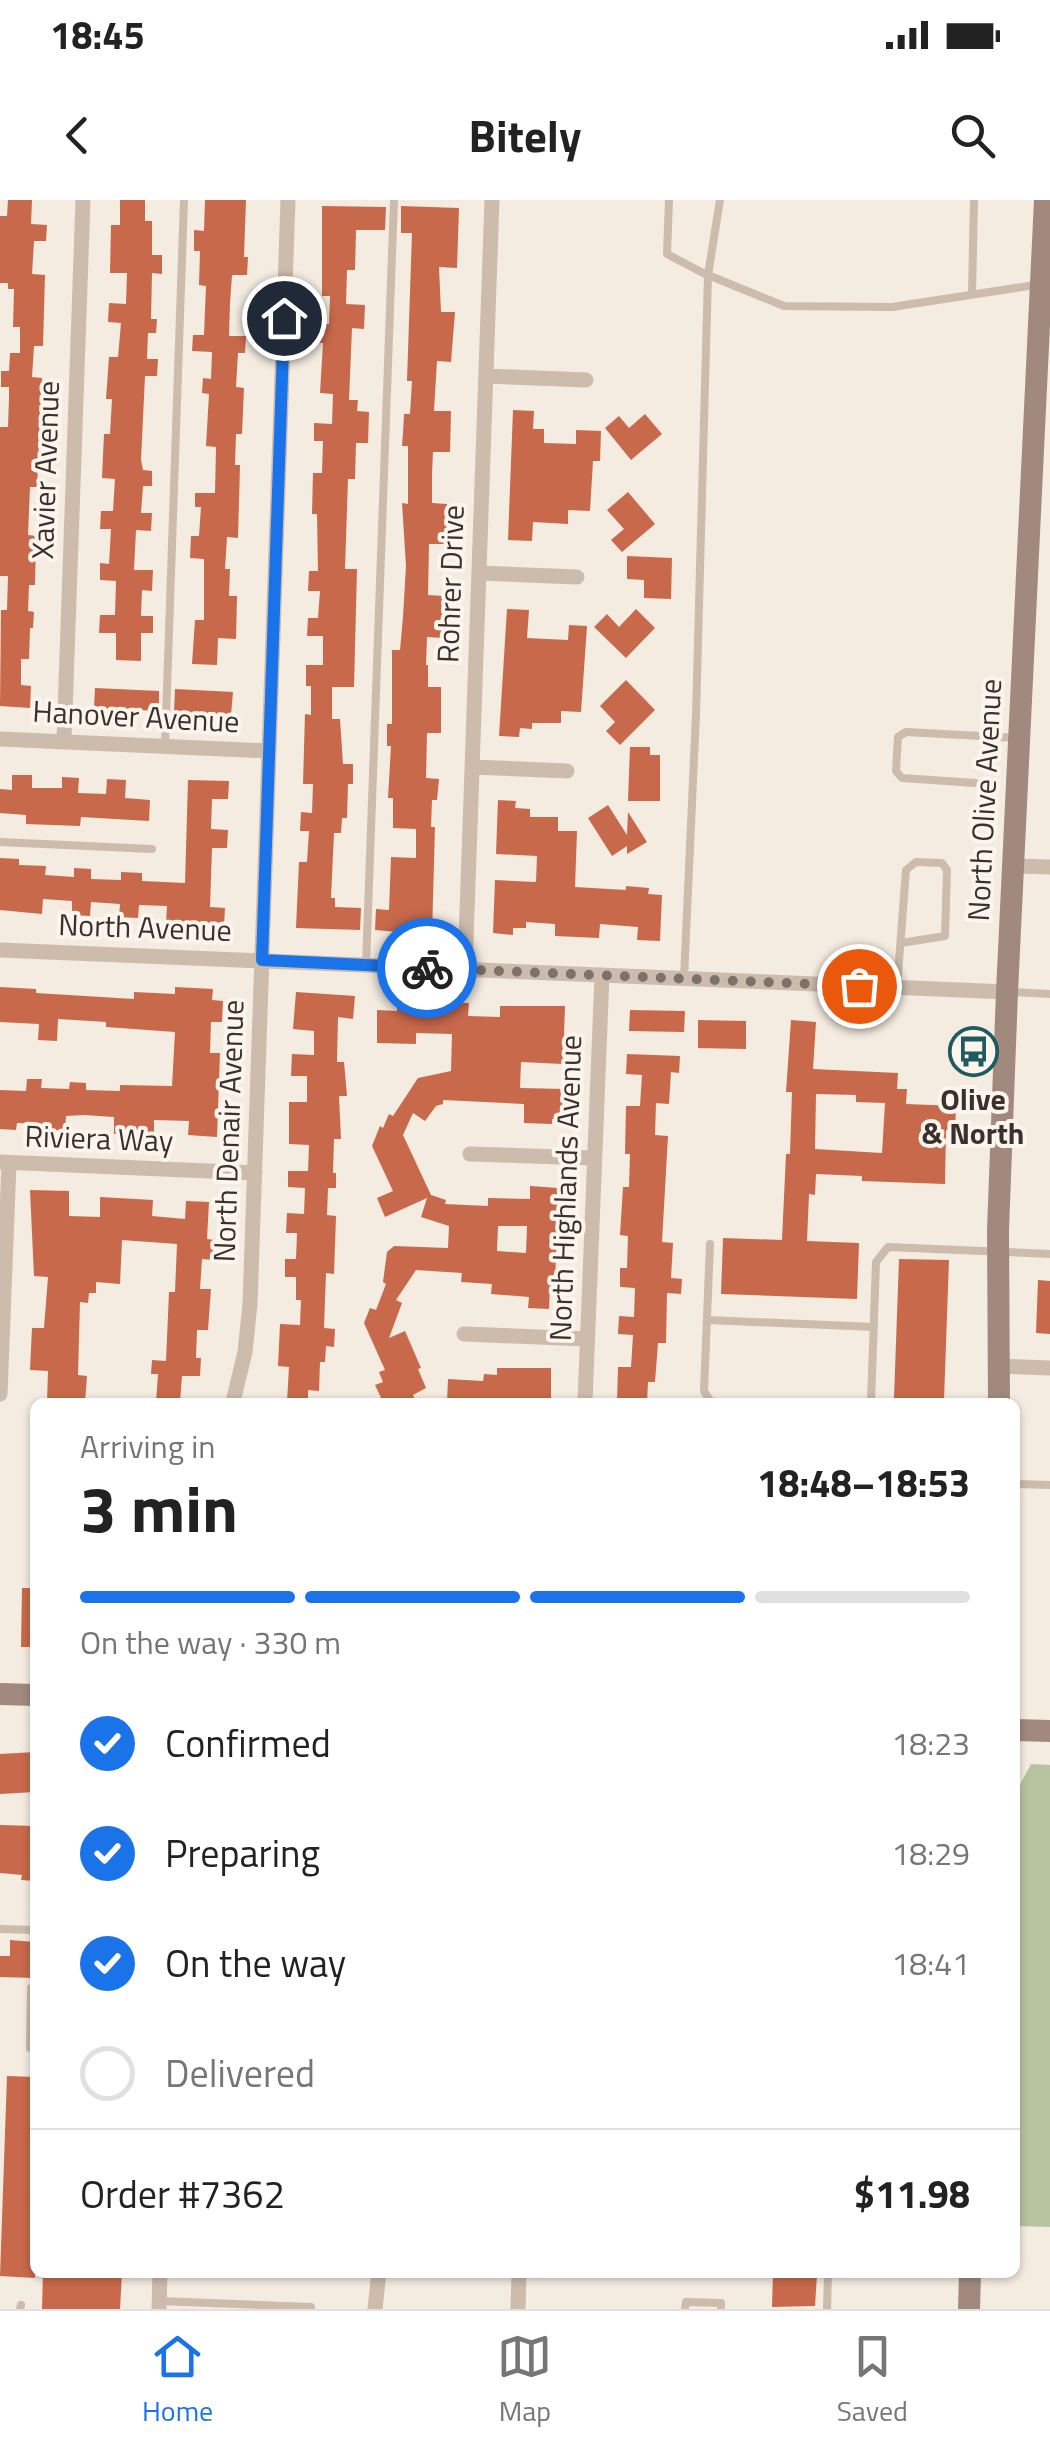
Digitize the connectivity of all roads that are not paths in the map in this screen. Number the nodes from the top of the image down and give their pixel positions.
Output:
1 (84, 200) edge
2 (184, 200) edge
3 (288, 200) edge
4 (394, 200) edge
5 (492, 200) edge
6 (670, 200) edge
7 (720, 200) edge
8 (974, 200) edge
9 (1045, 200) edge
10 (708, 276) junction
11 (1040, 284) junction
12 (972, 294) junction
13 (486, 376) junction
14 (586, 380) dead end
15 (479, 572) junction
16 (576, 577) dead end
17 (1018, 738) junction
18 (0, 739) edge
19 (64, 742) junction
20 (165, 746) junction
21 (269, 750) junction
22 (472, 766) junction
23 (568, 770) dead end
24 (975, 783) dead end
25 (0, 842) edge
26 (152, 849) dead end
27 (1012, 866) junction
28 (1050, 867) edge
29 (901, 943) junction
30 (0, 950) edge
31 (262, 960) junction
32 (366, 965) junction
33 (464, 969) junction
34 (602, 975) junction
35 (684, 978) junction
36 (898, 987) junction
37 (1006, 992) junction
38 (1050, 994) edge
39 (470, 1154) dead end
40 (594, 1158) junction
41 (4, 1162) edge
42 (255, 1173) junction
43 (710, 1244) dead end
44 (997, 1252) junction
45 (1050, 1254) edge
46 (707, 1320) junction
47 (874, 1327) junction
48 (464, 1334) dead end
49 (588, 1339) junction
50 (997, 1366) junction
51 (1050, 1368) edge
52 (0, 1394) edge
53 (233, 1398) edge
54 (585, 1398) edge
55 (708, 1398) edge
56 (872, 1398) edge
57 (999, 1398) edge
58 (1020, 1484) edge
59 (1050, 1486) edge
60 (0, 1694) edge
61 (30, 1695) edge
62 (1020, 1730) edge
63 (1050, 1731) edge
64 (0, 1929) edge
65 (30, 1930) edge
66 (160, 2278) edge
67 (378, 2278) edge
68 (520, 2278) edge
69 (828, 2278) edge
70 (970, 2278) edge
71 (159, 2305) edge
72 (311, 2306) dead end
73 (375, 2309) edge
74 (518, 2309) edge
75 (685, 2309) edge
76 (721, 2309) edge
77 (827, 2309) edge
78 (969, 2309) edge

1 - 19 street, Xavier Avenue
2 - 20 lane
3 - 21 street, North Denair Avenue
4 - 32 lane
5 - 13 street, Rohrer Drive
6 - 10 lane
7 - 10 lane
8 - 12 lane
9 - 11 street, North Olive Avenue
10 - 12 lane
10 - 35 lane
11 - 12 lane
11 - 17 street, North Olive Avenue
13 - 14 street
13 - 15 street, Rohrer Drive
15 - 16 street
15 - 22 street, Rohrer Drive
17 - 24 lane
17 - 27 street, North Olive Avenue
18 - 19 street, Hanover Avenue
19 - 20 street, Hanover Avenue
20 - 21 street, Hanover Avenue
21 - 31 street, North Denair Avenue
22 - 23 street
22 - 33 street, Rohrer Drive
25 - 26 lane
27 - 28 street
27 - 37 street, North Olive Avenue
29 - 29 lane
29 - 36 lane
30 - 31 street, North Avenue
31 - 32 street, North Avenue
31 - 42 street, North Denair Avenue
32 - 33 street, North Avenue
33 - 34 street, North Avenue
34 - 35 street, North Avenue
34 - 40 street, North Highlands Avenue
35 - 36 street, North Avenue
36 - 37 street, North Avenue
37 - 38 lane
37 - 44 street, North Olive Avenue
39 - 40 street
40 - 49 street, North Highlands Avenue
41 - 42 street, Riviera Way
41 - 52 street
42 - 53 street, North Denair Avenue
43 - 46 lane
44 - 45 lane
44 - 47 lane
44 - 50 street, North Olive Avenue
46 - 47 lane
46 - 55 lane
47 - 56 lane
48 - 49 street
49 - 54 street, North Highlands Avenue
50 - 51 street
50 - 57 street, North Olive Avenue
58 - 59 lane
60 - 61 street
62 - 63 street
64 - 65 lane
66 - 71 street
67 - 73 street
68 - 74 street
69 - 77 lane
70 - 78 street
71 - 72 lane
75 - 76 lane

